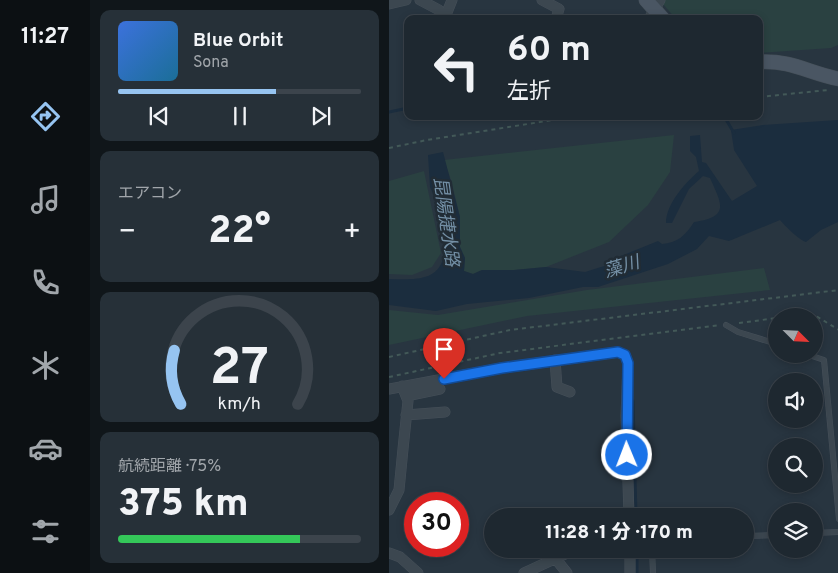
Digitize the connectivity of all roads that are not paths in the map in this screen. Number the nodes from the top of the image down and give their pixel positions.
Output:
1 (406, 0) edge
2 (420, 0) edge
3 (453, 0) edge
4 (542, 0) edge
5 (389, 4) edge
6 (441, 10) edge
7 (446, 15) edge
8 (557, 15) edge
9 (763, 62) edge
10 (835, 84) edge
11 (726, 325) road end
12 (768, 341) edge
13 (555, 360) junction
14 (823, 360) edge
15 (389, 389) edge
16 (440, 389) dead end
17 (404, 391) junction
18 (570, 392) dead end
19 (445, 412) dead end
20 (407, 415) junction
21 (629, 508) edge
22 (389, 510) edge
23 (838, 519) edge
24 (838, 532) edge
25 (823, 533) edge
26 (768, 535) edge
27 (754, 536) edge
28 (389, 553) edge
29 (555, 558) joint
30 (630, 558) edge
31 (652, 558) edge
32 (418, 573) edge
33 (524, 573) edge
34 (567, 573) edge
35 (630, 573) edge
36 (653, 573) edge

1 - 5 street
2 - 6 street
3 - 7 street
4 - 8 street
9 - 10 street
11 - 12 lane
13 - 17 street
13 - 18 street
13 - 21 street
14 - 23 lane
15 - 17 street
16 - 17 street
17 - 20 street
19 - 20 street
20 - 22 street
24 - 25 lane
26 - 27 lane
28 - 32 street
29 - 33 street
29 - 34 street
30 - 35 street
31 - 36 lane

